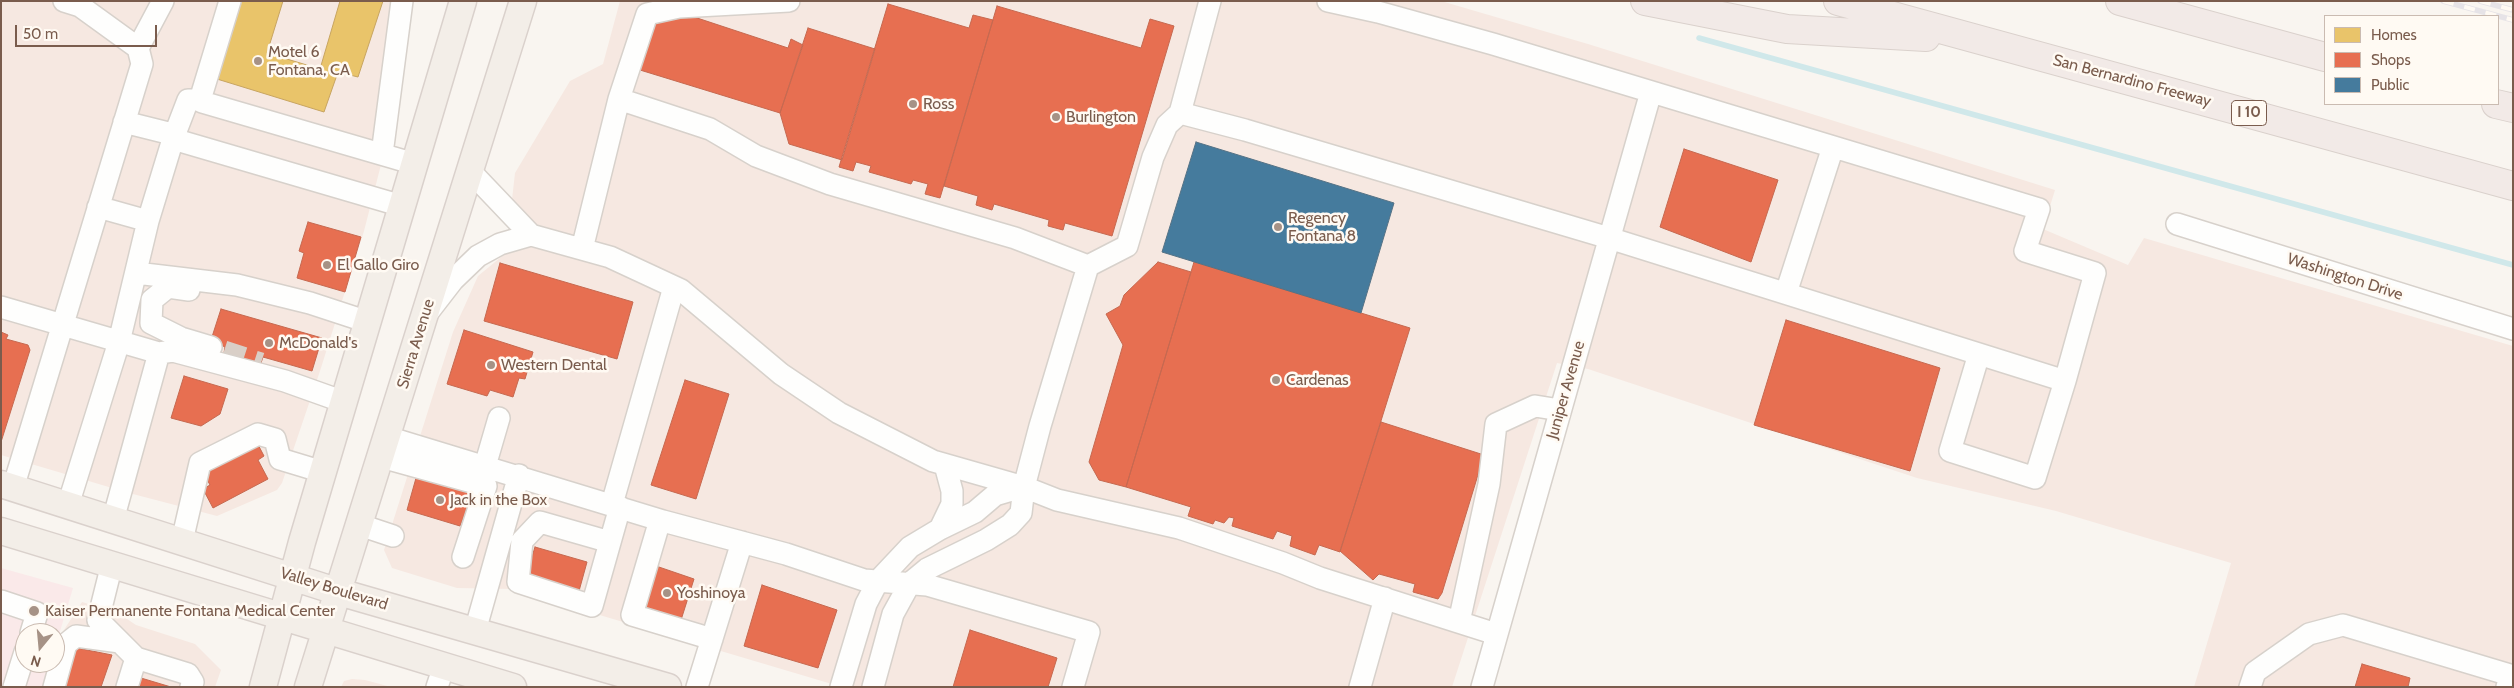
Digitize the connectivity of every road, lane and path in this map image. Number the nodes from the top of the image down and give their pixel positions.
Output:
1 (64, 1) edge
2 (163, 1) edge
3 (230, 1) edge
4 (402, 1) edge
5 (463, 1) edge
6 (523, 1) edge
7 (790, 1) edge
8 (1210, 1) edge
9 (1328, 1) edge
10 (1645, 1) edge
11 (1838, 1) edge
12 (2120, 1) edge
13 (1985, 41) junction
14 (138, 48) junction
15 (2324, 57) edge
16 (1651, 92) junction
17 (200, 100) junction
18 (619, 100) junction
19 (2499, 105) edge
20 (2513, 108) edge
21 (1180, 113) junction
22 (124, 122) junction
23 (173, 139) junction
24 (1832, 147) junction
25 (382, 154) junction
26 (415, 164) junction
27 (470, 171) junction
28 (2513, 186) edge
29 (98, 206) junction
30 (402, 206) junction
31 (148, 221) junction
32 (2177, 224) dead end
33 (531, 235) junction
34 (1609, 238) junction
35 (582, 249) junction
36 (1088, 266) junction
37 (136, 273) junction
38 (237, 285) junction
39 (674, 287) junction
40 (1786, 293) junction
41 (1, 307) edge
42 (426, 315) junction
43 (368, 322) junction
44 (63, 324) junction
45 (2513, 329) edge
46 (119, 342) junction
47 (224, 351) tunnel mouth
48 (159, 353) junction
49 (1979, 354) junction
50 (261, 363) tunnel mouth
51 (2066, 381) junction
52 (345, 396) junction
53 (1560, 410) junction
54 (498, 418) dead end
55 (384, 447) junction
56 (945, 465) junction
57 (485, 466) junction
58 (323, 472) junction
59 (520, 475) junction
60 (7, 486) edge
61 (1024, 487) junction
62 (68, 505) junction
63 (616, 506) junction
64 (113, 520) junction
65 (660, 520) junction
66 (360, 526) junction
67 (940, 529) junction
68 (1, 531) edge
69 (393, 536) dead end
70 (182, 541) junction
71 (610, 542) junction
72 (742, 542) junction
73 (463, 558) dead end
74 (112, 564) junction
75 (292, 577) junction
76 (878, 581) junction
77 (910, 583) junction
78 (339, 592) junction
79 (1385, 598) junction
80 (1, 601) edge
81 (283, 616) junction
82 (1459, 622) junction
83 (34, 623) edge
84 (326, 630) junction
85 (475, 631) junction
86 (1496, 634) junction
87 (712, 639) junction
88 (120, 642) junction
89 (136, 658) junction
90 (18, 673) edge
91 (440, 676) edge
92 (2509, 681) edge
93 (502, 685) edge
94 (14, 687) edge
95 (54, 687) edge
96 (127, 687) edge
97 (191, 687) edge
98 (263, 687) edge
99 (308, 687) edge
100 (668, 687) edge
101 (697, 687) edge
102 (841, 687) edge
103 (873, 687) edge
104 (1073, 687) edge
105 (1360, 687) edge
106 (1482, 687) edge
107 (2250, 687) edge

1 - 14 street
2 - 14 street
3 - 17 street
4 - 25 street
5 - 26 main road
6 - 27 main road, Sierra Avenue
7 - 18 street
8 - 21 street
9 - 16 street
10 - 13 highway
11 - 13 highway, San Bernardino Freeway / I 10
12 - 15 highway
13 - 28 highway, San Bernardino Freeway / I 10
14 - 22 street
16 - 24 street
16 - 34 street, Juniper Avenue
17 - 23 street
17 - 25 street
18 - 35 street
18 - 36 street
19 - 20 highway
21 - 34 street
21 - 36 street
22 - 23 street
22 - 29 street
23 - 30 street
23 - 31 street
24 - 40 street
24 - 51 street
25 - 26 street
26 - 30 main road
27 - 33 street
27 - 42 main road, Sierra Avenue
29 - 31 street
29 - 44 street
30 - 43 main road
31 - 37 street
32 - 45 street, Washington Drive
33 - 35 street
33 - 42 street
34 - 40 street
34 - 53 street, Juniper Avenue
35 - 39 street
36 - 61 street
37 - 38 street
37 - 46 street
38 - 43 street
38 - 47 street
39 - 56 street
39 - 63 street
40 - 49 street
41 - 44 street
42 - 55 main road, Sierra Avenue
43 - 52 main road
44 - 46 street
44 - 60 street
46 - 48 street
46 - 62 street
48 - 52 street
48 - 64 street
49 - 51 street
49 - 51 street
50 - 52 street
52 - 58 main road
53 - 82 street
53 - 86 street, Juniper Avenue
54 - 57 street
55 - 57 street
55 - 66 main road, Sierra Avenue
55 - 73 street
56 - 61 street
56 - 67 street
57 - 59 street
58 - 70 street
58 - 75 main road
59 - 63 street
59 - 85 street
60 - 62 main road, Valley Boulevard
61 - 67 street
61 - 77 street
61 - 79 street
62 - 64 main road, Valley Boulevard
63 - 65 street
63 - 71 street
64 - 70 main road, Valley Boulevard
65 - 72 street
65 - 87 street
66 - 69 street
66 - 78 main road, Sierra Avenue
67 - 76 street
68 - 74 main road
70 - 75 main road, Valley Boulevard
71 - 71 street
72 - 76 street
72 - 87 street
74 - 81 main road
74 - 88 street
75 - 78 main road, Valley Boulevard
75 - 81 main road
76 - 77 street
76 - 102 street
77 - 103 street
77 - 104 street
78 - 84 main road, Sierra Avenue
78 - 85 main road, Valley Boulevard
79 - 82 street
79 - 105 street
80 - 83 street
81 - 84 main road
81 - 98 main road
82 - 86 street
84 - 91 main road
84 - 99 main road, Sierra Avenue
85 - 100 main road, Valley Boulevard
86 - 106 street, Juniper Avenue
87 - 101 street
88 - 89 street
88 - 95 street
89 - 96 street
89 - 97 street
90 - 94 street
91 - 93 main road
92 - 107 street

